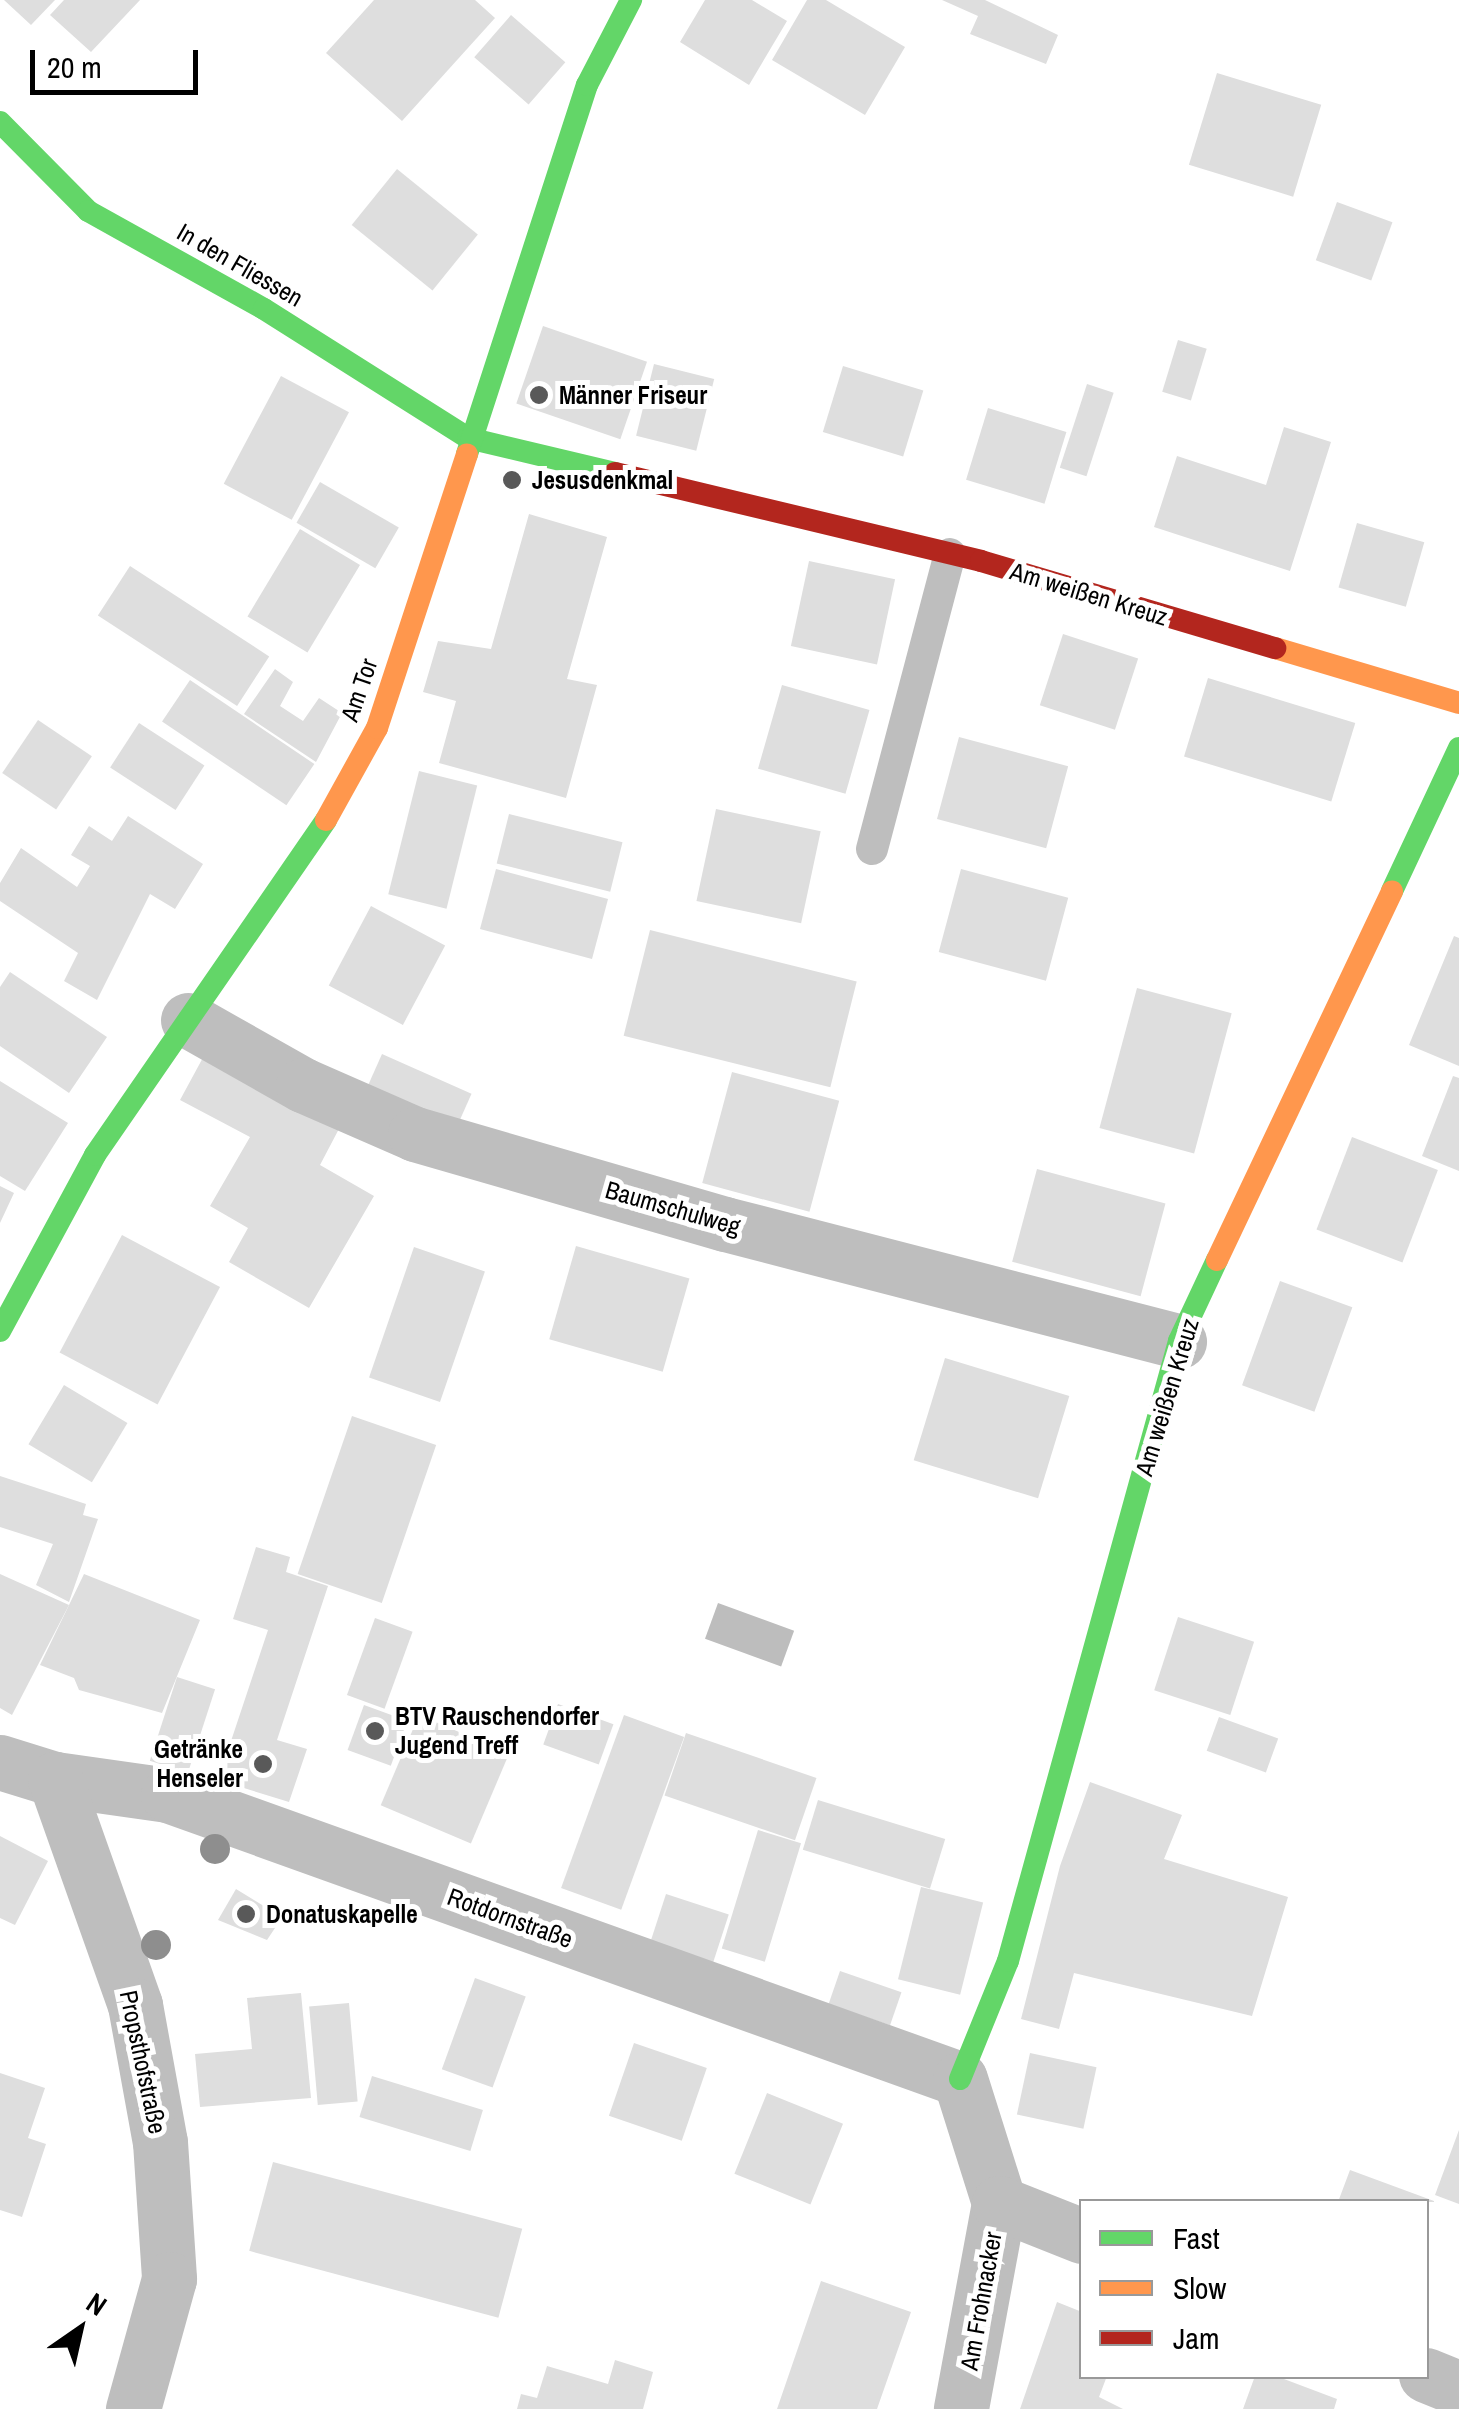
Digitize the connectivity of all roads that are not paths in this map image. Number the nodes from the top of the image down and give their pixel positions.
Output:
1 (631, 0) edge
2 (0, 122) edge
3 (468, 438) junction
4 (950, 554) junction
5 (1459, 703) edge
6 (1459, 748) edge
7 (872, 848) dead end
8 (188, 1020) junction
9 (0, 1331) edge
10 (1178, 1342) junction
11 (0, 1762) edge
12 (55, 1779) junction
13 (960, 2079) junction
14 (999, 2203) junction
15 (1079, 2235) edge
16 (1429, 2375) edge
17 (1459, 2388) edge
18 (133, 2409) edge
19 (961, 2409) edge

1 - 3 street, Am Tor
2 - 3 street, In den Fliessen
3 - 4 street, Am weißen Kreuz
3 - 8 street, Am Tor
4 - 5 street, Am weißen Kreuz
4 - 7 lane
6 - 10 street, Am weißen Kreuz
8 - 9 street, Am Tor
8 - 10 street, Baumschulweg
10 - 13 street, Am weißen Kreuz
11 - 12 street
12 - 13 street, Rotdornstraße
12 - 18 street, Propsthofstraße
13 - 14 street, Am Frohnacker
14 - 15 street
14 - 19 street, Am Frohnacker
16 - 17 street

